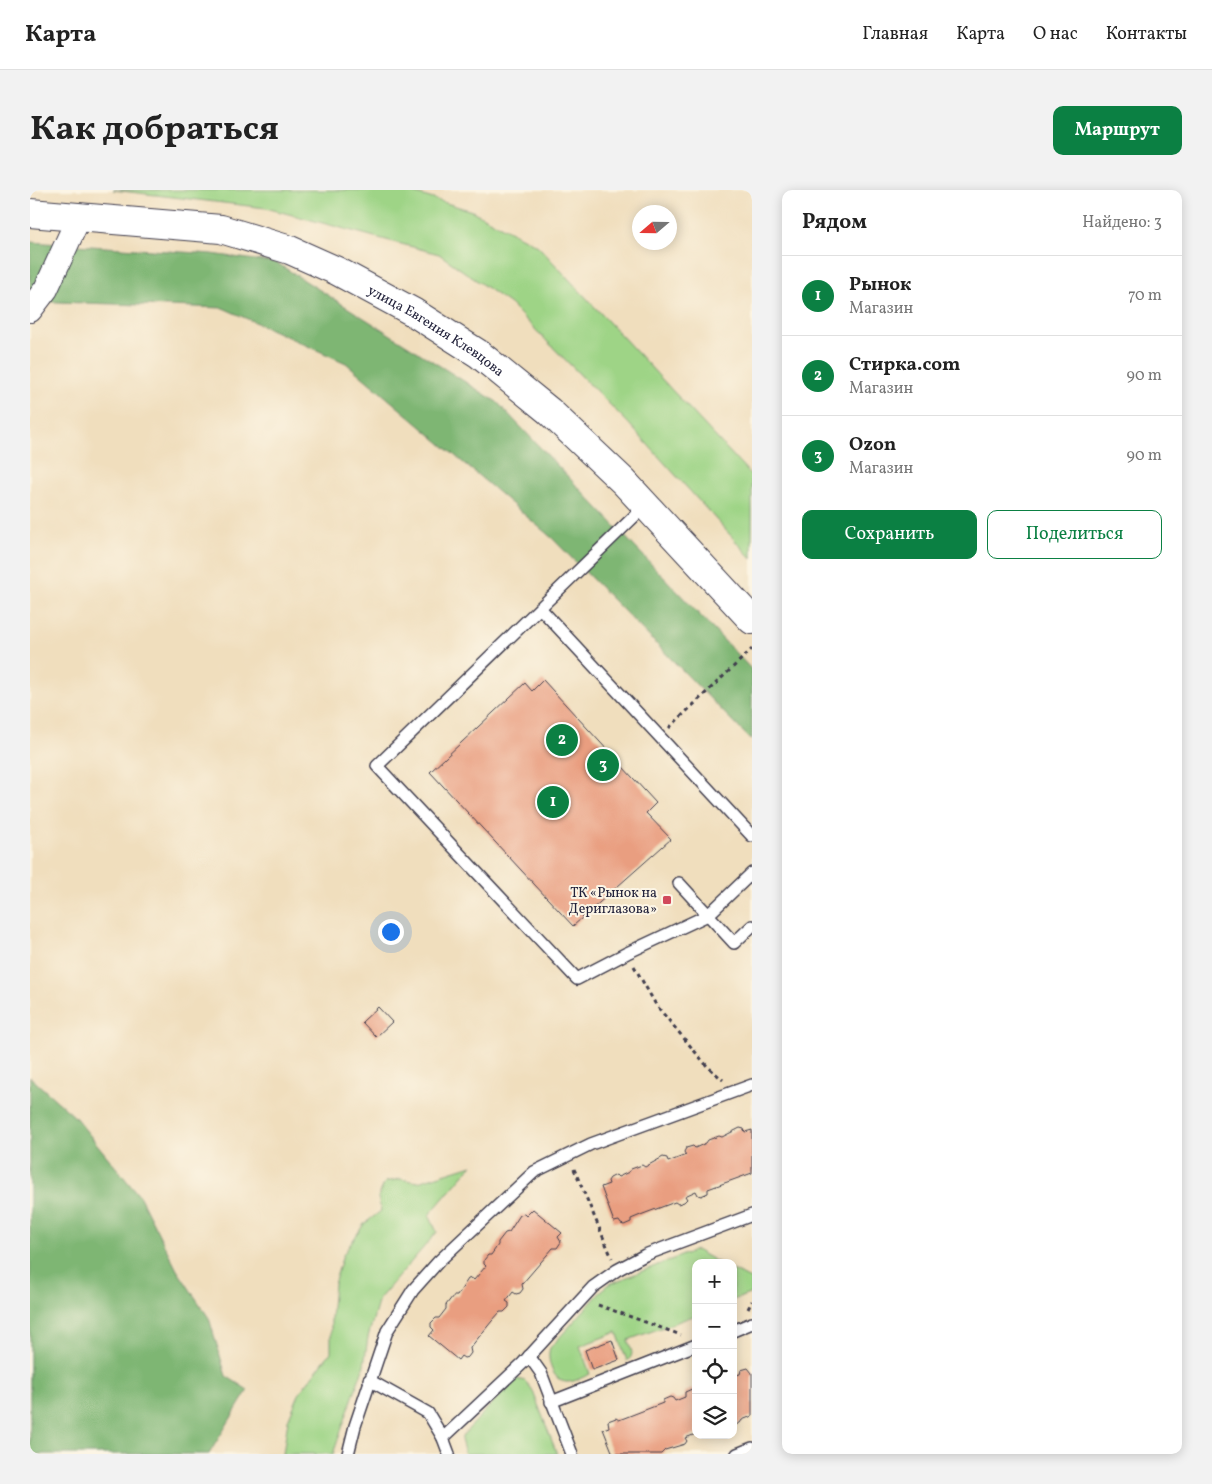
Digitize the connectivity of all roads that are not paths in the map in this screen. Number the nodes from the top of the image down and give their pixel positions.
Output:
1 (30, 213) edge
2 (79, 217) junction
3 (30, 310) edge
4 (646, 505) junction
5 (540, 608) junction
6 (752, 620) edge
7 (752, 836) edge
8 (752, 873) edge
9 (678, 883) dead end
10 (708, 915) junction
11 (752, 926) edge
12 (752, 1085) edge
13 (752, 1214) edge
14 (752, 1323) edge
15 (737, 1329) edge
16 (692, 1347) edge
17 (529, 1356) junction
18 (369, 1380) junction
19 (551, 1402) junction
20 (443, 1438) junction
21 (752, 1448) edge
22 (348, 1454) edge
23 (449, 1454) edge
24 (572, 1454) edge
25 (736, 1454) edge

1 - 2 street, улица Евгения Клевцова
2 - 3 street
2 - 4 street, улица Евгения Клевцова
4 - 5 lane
4 - 6 street, улица Евгения Клевцова
5 - 7 lane
5 - 10 lane
8 - 10 lane
9 - 10 lane
10 - 11 lane
12 - 18 lane
13 - 17 lane
14 - 15 lane
16 - 19 lane
17 - 19 lane
17 - 20 lane
18 - 20 lane
18 - 22 lane
19 - 24 lane
20 - 23 lane
21 - 25 lane

